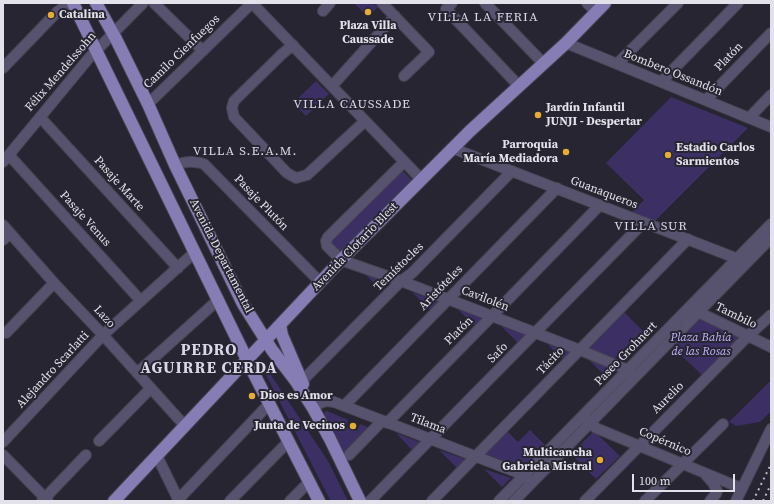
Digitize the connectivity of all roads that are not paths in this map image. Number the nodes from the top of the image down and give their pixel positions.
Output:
1 (69, 3) edge
2 (72, 3) edge
3 (96, 3) edge
4 (143, 3) edge
5 (154, 3) edge
6 (382, 3) edge
7 (485, 3) edge
8 (587, 3) edge
9 (605, 3) edge
10 (678, 3) edge
11 (738, 3) edge
12 (254, 4) edge
13 (449, 6) edge
14 (596, 12) junction
15 (395, 16) junction
16 (113, 33) junction
17 (771, 33) edge
18 (566, 43) junction
19 (293, 45) junction
20 (203, 50) junction
21 (96, 51) junction
22 (544, 64) junction
23 (617, 64) junction
24 (3, 68) edge
25 (404, 76) dead end
26 (661, 82) junction
27 (335, 83) junction
28 (519, 86) junction
29 (771, 95) edge
30 (706, 100) junction
31 (148, 104) junction
32 (40, 117) junction
33 (749, 118) junction
34 (365, 121) junction
35 (771, 126) edge
36 (452, 148) junction
37 (6, 158) edge
38 (404, 162) junction
39 (175, 165) junction
40 (512, 171) junction
41 (420, 179) junction
42 (557, 188) junction
43 (600, 205) junction
44 (644, 222) junction
45 (771, 224) edge
46 (3, 225) edge
47 (7, 236) edge
48 (771, 238) edge
49 (688, 239) junction
50 (327, 246) joint
51 (195, 252) junction
52 (341, 260) junction
53 (739, 263) junction
54 (178, 268) junction
55 (401, 281) junction
56 (320, 282) junction
57 (54, 283) junction
58 (448, 299) junction
59 (218, 300) junction
60 (141, 301) junction
61 (695, 309) junction
62 (771, 315) edge
63 (492, 316) junction
64 (280, 325) junction
65 (6, 333) dead end
66 (536, 333) junction
67 (103, 335) junction
68 (748, 336) junction
69 (266, 340) junction
70 (771, 347) edge
71 (580, 350) junction
72 (248, 359) junction
73 (137, 373) junction
74 (631, 373) junction
75 (302, 381) junction
76 (151, 388) junction
77 (310, 403) junction
78 (269, 404) junction
79 (344, 406) junction
80 (586, 419) junction
81 (384, 422) junction
82 (723, 424) dead end
83 (185, 426) junction
84 (771, 429) edge
85 (430, 439) junction
86 (99, 441) dead end
87 (3, 442) edge
88 (289, 442) junction
89 (639, 445) junction
90 (3, 455) edge
91 (86, 455) dead end
92 (349, 455) dead end
93 (157, 456) junction
94 (475, 457) junction
95 (683, 464) junction
96 (702, 472) junction
97 (528, 478) junction
98 (309, 482) junction
99 (741, 488) junction
100 (45, 500) edge
101 (114, 501) edge
102 (178, 501) edge
103 (230, 501) edge
104 (290, 501) edge
105 (319, 501) edge
106 (360, 501) edge
107 (370, 501) edge
108 (432, 501) edge
109 (499, 501) edge
110 (514, 501) edge
111 (585, 501) edge
112 (645, 501) edge
113 (710, 501) edge
114 (736, 501) edge

1 - 24 street
2 - 21 main road, Avenida Departamental
3 - 16 main road, Avenida Departamental
4 - 16 street, Félix Mendelssohn
5 - 20 street
6 - 15 street
7 - 22 street
8 - 14 street
9 - 14 main road, Avenida Clotario Blest
10 - 23 street
11 - 26 street
12 - 19 street
12 - 20 street, Camilo Cienfuegos
13 - 28 street
14 - 18 main road, Avenida Clotario Blest
15 - 25 street
15 - 27 street
16 - 21 street, Félix Mendelssohn
16 - 31 main road, Avenida Departamental
17 - 30 street, Platón
18 - 22 main road, Avenida Clotario Blest
18 - 23 street, Bombero Ossandón
19 - 27 street
19 - 34 street
20 - 31 street, Camilo Cienfuegos
21 - 32 street, Félix Mendelssohn
21 - 51 main road, Avenida Departamental
22 - 28 main road, Avenida Clotario Blest
23 - 26 street, Bombero Ossandón
26 - 30 street, Bombero Ossandón
27 - 34 street
28 - 36 main road, Avenida Clotario Blest
29 - 33 street
30 - 33 street, Bombero Ossandón
31 - 39 main road, Avenida Departamental
32 - 37 street, Félix Mendelssohn
32 - 54 street, Pasaje Marte
33 - 35 street, Bombero Ossandón
34 - 38 street
36 - 40 street, Guanaqueros
36 - 41 main road, Avenida Clotario Blest
37 - 60 street, Pasaje Venus
38 - 41 street
38 - 50 street, Avenida Clotario Blest
39 - 56 street, Pasaje Plutón
39 - 69 main road, Avenida Departamental
40 - 42 street, Guanaqueros
40 - 55 street, Temístocles
41 - 52 main road, Avenida Clotario Blest
42 - 43 street, Guanaqueros
42 - 58 street, Aristóteles
43 - 44 street, Guanaqueros
43 - 63 street, Platón
44 - 49 street, Guanaqueros
44 - 66 street, Safo
45 - 53 street, Paseo Grohnert
46 - 47 street, Lazo
47 - 57 street, Lazo
48 - 53 street, Paseo Grohnert
49 - 53 street, Guanaqueros
49 - 71 street, Tácito
50 - 52 street, Cavilolén
51 - 54 street, Alejandro Scarlatti
51 - 59 main road, Avenida Departamental
52 - 55 street, Cavilolén
52 - 56 main road, Avenida Clotario Blest
53 - 61 street, Paseo Grohnert
54 - 60 street, Alejandro Scarlatti
55 - 58 street, Cavilolén
55 - 75 street, Temístocles
56 - 64 main road, Avenida Clotario Blest
57 - 65 street
57 - 67 street, Lazo
58 - 63 street, Cavilolén
58 - 79 street, Aristóteles
59 - 72 main road, Avenida Departamental
59 - 73 street
60 - 67 street, Alejandro Scarlatti
61 - 68 street, Tambilo
61 - 74 street, Paseo Grohnert
62 - 68 street, Aurelio
63 - 66 street, Cavilolén
63 - 81 street, Platón
64 - 69 main road, Avenida Clotario Blest
64 - 75 main road
66 - 71 street, Cavilolén
66 - 85 street, Safo
67 - 73 street, Lazo
67 - 87 street, Alejandro Scarlatti
68 - 70 street, Tambilo
68 - 89 street, Aurelio
69 - 72 main road, Avenida Clotario Blest
69 - 77 main road, Avenida Departamental
71 - 74 street, Cavilolén
71 - 94 street, Tácito
72 - 78 main road, Avenida Departamental
72 - 83 main road, Avenida Clotario Blest
73 - 76 street, Lazo
74 - 80 street, Paseo Grohnert
75 - 77 main road
76 - 83 street, Lazo
76 - 86 street
77 - 79 street, Tilama
77 - 106 main road, Avenida Departamental
78 - 88 main road, Avenida Departamental
78 - 102 street
79 - 81 street, Tilama
80 - 89 street, Copérnico
80 - 97 street, Paseo Grohnert
81 - 85 street, Tilama
81 - 92 street, Platón
82 - 95 street
83 - 93 main road, Avenida Clotario Blest
84 - 99 street
85 - 94 street, Tilama
85 - 107 street, Safo
88 - 98 main road, Avenida Departamental
88 - 103 street
89 - 95 street, Copérnico
89 - 111 street, Aurelio
90 - 100 street
91 - 100 street
93 - 101 main road, Avenida Clotario Blest
93 - 102 street
94 - 97 street, Tilama
94 - 108 street, Tácito
95 - 96 street, Copérnico
95 - 112 street
96 - 99 street, Copérnico
96 - 113 street
97 - 109 street, Paseo Grohnert
97 - 110 street, Paseo Grohnert
98 - 104 street
98 - 105 main road, Avenida Departamental
99 - 114 street

